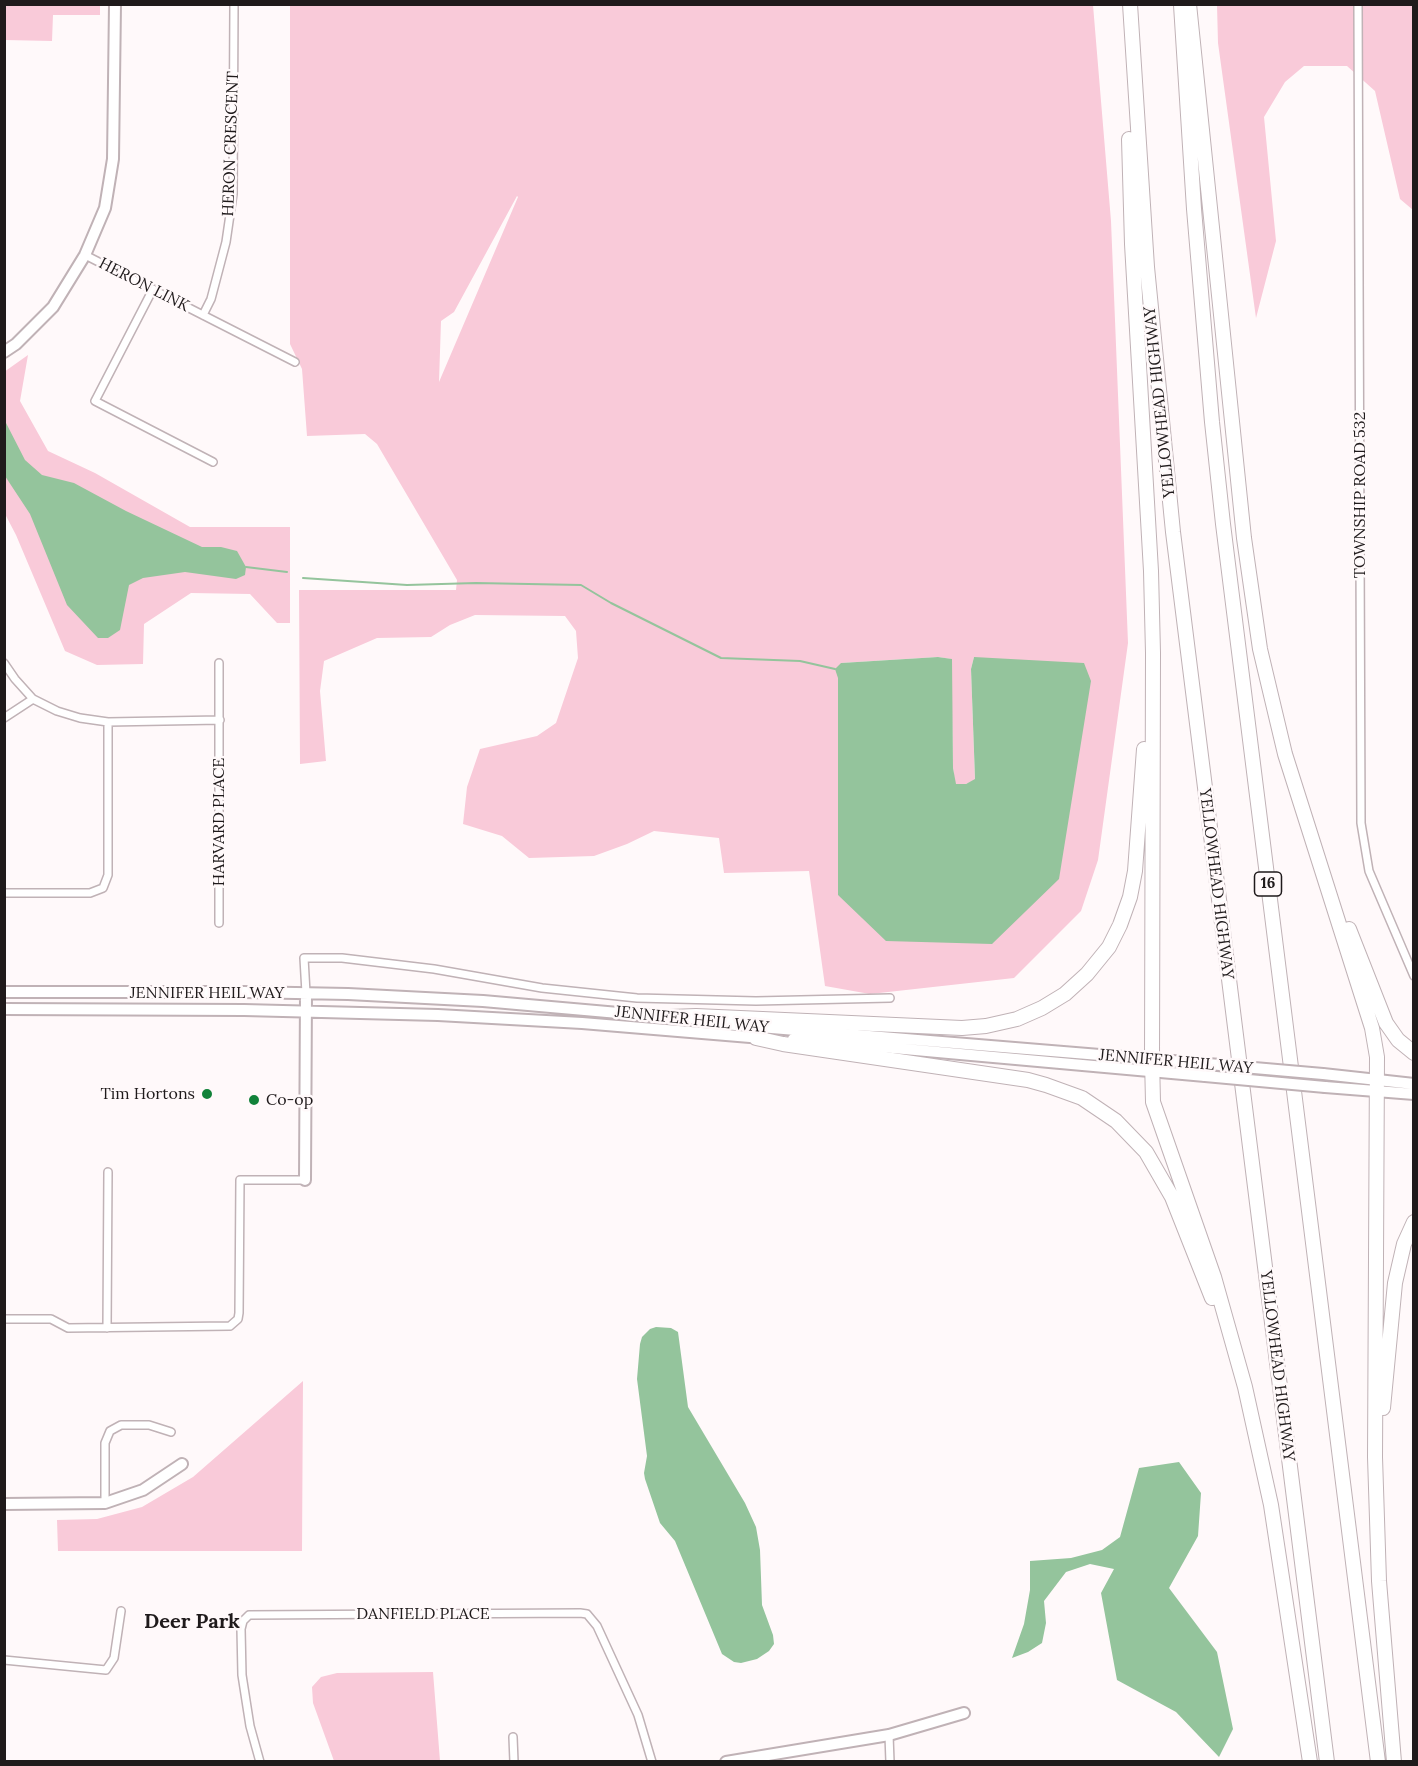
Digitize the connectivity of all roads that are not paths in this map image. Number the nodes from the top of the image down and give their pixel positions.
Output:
1 (115, 4) edge
2 (234, 4) edge
3 (1130, 4) edge
4 (1181, 4) edge
5 (1190, 4) edge
6 (1358, 4) edge
7 (1134, 86) junction
8 (85, 255) junction
9 (153, 289) junction
10 (203, 315) junction
11 (4, 352) edge
12 (295, 362) dead end
13 (213, 462) dead end
14 (4, 663) edge
15 (219, 663) dead end
16 (1153, 691) junction
17 (33, 699) junction
18 (4, 718) edge
19 (220, 720) junction
20 (108, 722) junction
21 (1311, 836) junction
22 (4, 893) edge
23 (219, 923) dead end
24 (1413, 976) edge
25 (4, 992) edge
26 (306, 993) junction
27 (890, 998) dead end
28 (4, 1009) edge
29 (306, 1011) junction
30 (670, 1017) junction
31 (756, 1038) junction
32 (1413, 1053) edge
33 (1152, 1065) junction
34 (1413, 1084) edge
35 (1378, 1086) junction
36 (1413, 1094) edge
37 (108, 1172) dead end
38 (305, 1180) joint
39 (1413, 1222) edge
40 (4, 1319) edge
41 (107, 1328) junction
42 (1245, 1387) junction
43 (171, 1432) dead end
44 (1375, 1457) junction
45 (182, 1464) dead end
46 (105, 1503) junction
47 (4, 1504) edge
48 (121, 1611) dead end
49 (4, 1660) edge
50 (964, 1713) dead end
51 (889, 1735) junction
52 (513, 1737) dead end
53 (765, 1758) edge
54 (260, 1761) edge
55 (514, 1761) edge
56 (652, 1761) edge
57 (726, 1761) edge
58 (890, 1761) edge
59 (1310, 1761) edge
60 (1327, 1761) edge
61 (1378, 1761) edge
62 (1394, 1761) edge

1 - 8 main road
2 - 10 street, HERON CRESCENT
3 - 7 highway, YELLOWHEAD HIGHWAY
4 - 61 highway, 16
5 - 21 highway
6 - 24 street, TOWNSHIP ROAD 532
7 - 16 highway
7 - 60 highway, YELLOWHEAD HIGHWAY
8 - 9 street, HERON LINK
8 - 11 main road
9 - 10 street, HERON LINK
9 - 13 street
10 - 12 street, HERON LINK
14 - 17 street
15 - 19 street, HARVARD PLACE
16 - 30 highway
16 - 33 highway
17 - 18 street
17 - 20 street
19 - 20 street
19 - 23 street, HARVARD PLACE
20 - 22 street
21 - 32 highway
21 - 35 highway
25 - 26 main road, JENNIFER HEIL WAY
26 - 27 street, JENNIFER HEIL WAY
26 - 29 main road
26 - 30 main road, JENNIFER HEIL WAY
28 - 29 main road, JENNIFER HEIL WAY
29 - 31 main road, JENNIFER HEIL WAY
29 - 38 main road
30 - 33 main road, JENNIFER HEIL WAY
31 - 33 main road, JENNIFER HEIL WAY
31 - 42 highway
33 - 35 main road, bridge
33 - 35 main road, JENNIFER HEIL WAY, bridge
33 - 42 highway
34 - 35 main road
35 - 36 main road
35 - 44 highway
37 - 41 street
38 - 41 street
39 - 44 highway
40 - 41 street
42 - 59 highway
43 - 46 street
44 - 62 highway
45 - 46 main road
46 - 47 main road
48 - 49 street
50 - 51 main road
51 - 53 main road
51 - 58 street
52 - 55 street
53 - 57 main road
54 - 56 street, DANFIELD PLACE

